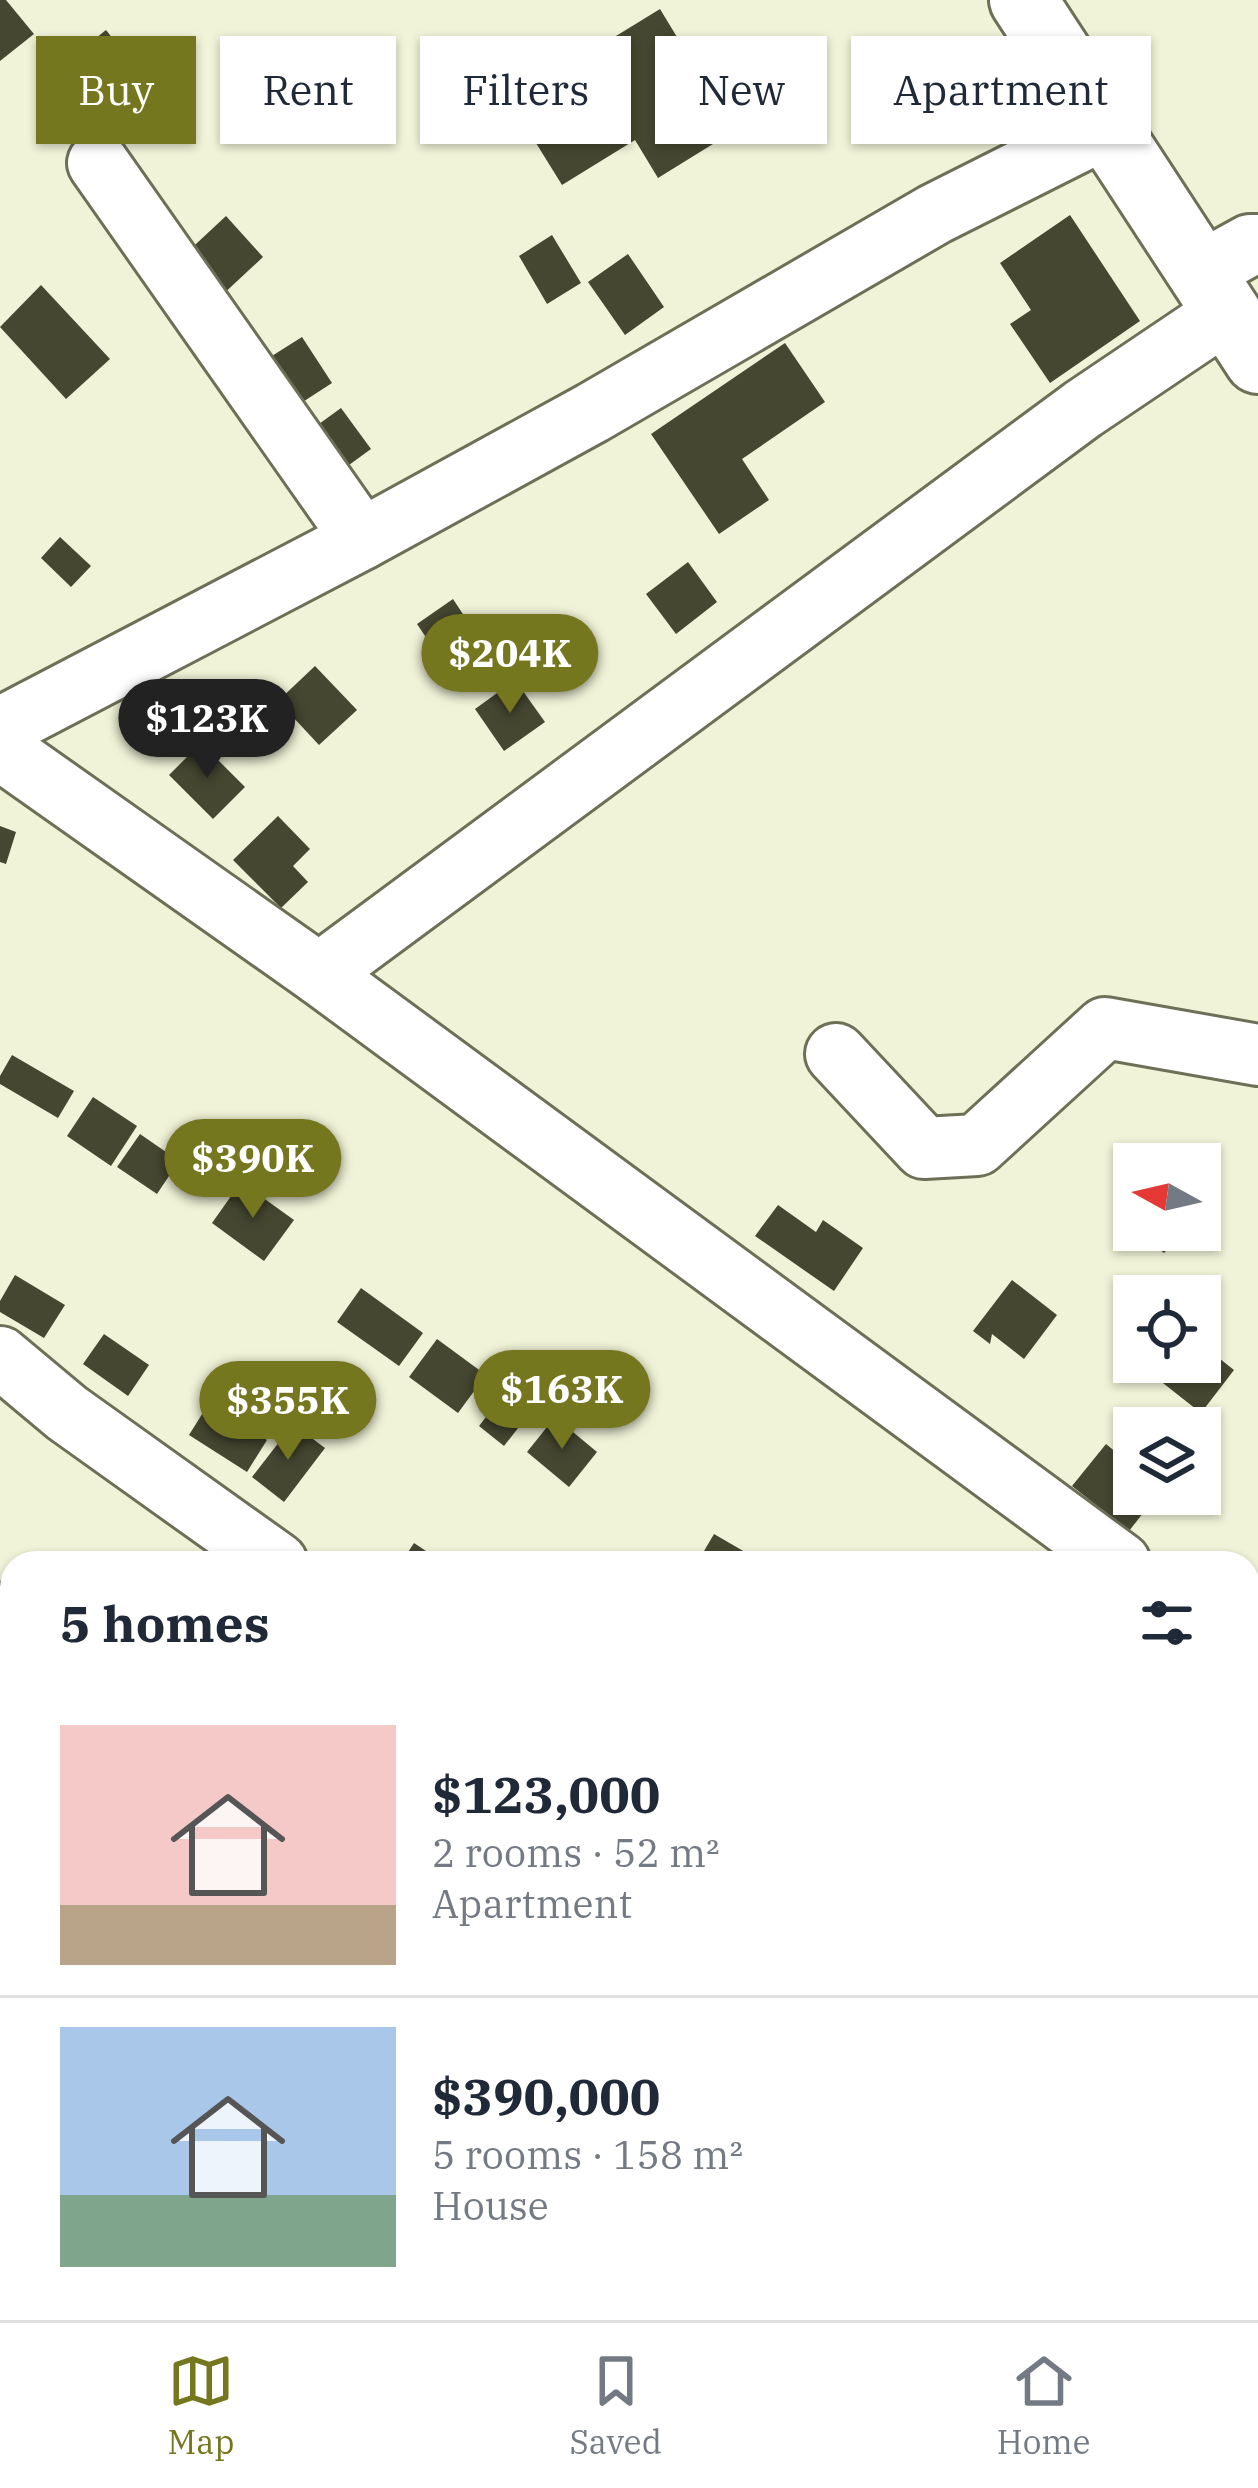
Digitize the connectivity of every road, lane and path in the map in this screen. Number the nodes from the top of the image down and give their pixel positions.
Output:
1 (1023, 0) edge
2 (1047, 36) edge
3 (1076, 144) edge
4 (1120, 144) edge
5 (98, 164) dead end
6 (1236, 297) edge
7 (362, 539) junction
8 (0, 728) edge
9 (0, 749) edge
10 (319, 974) junction
11 (836, 1054) dead end
12 (1258, 1055) edge
13 (0, 1357) edge
14 (260, 1551) edge
15 (1104, 1551) edge

1 - 2 main road
3 - 7 street
4 - 6 main road
5 - 7 street
6 - 10 street
7 - 8 street
9 - 10 street
10 - 15 street
11 - 12 street
13 - 14 street

